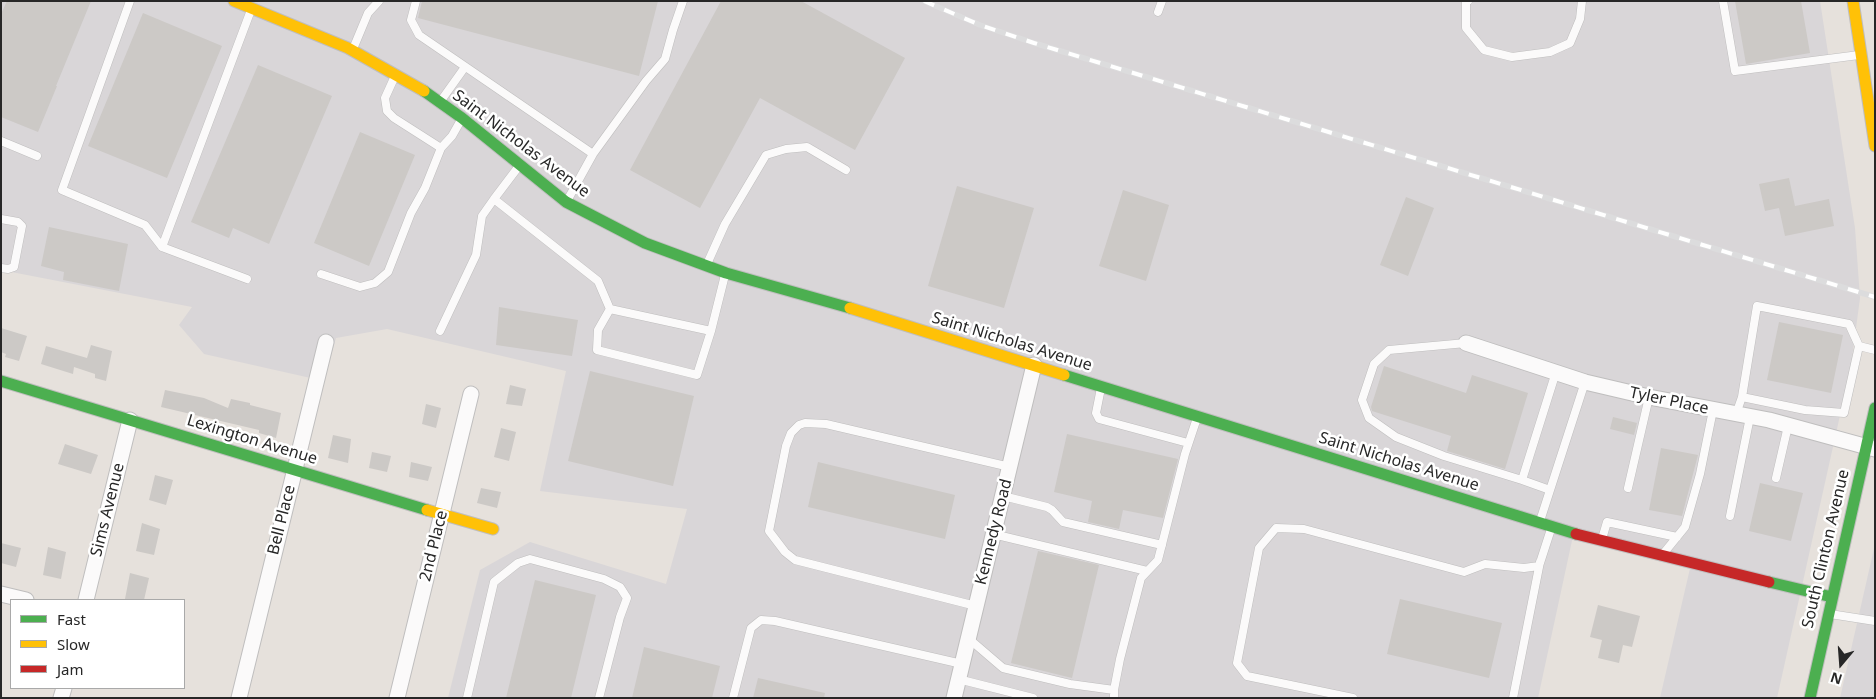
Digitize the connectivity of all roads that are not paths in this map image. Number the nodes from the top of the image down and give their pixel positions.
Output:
1 (130, 1) edge
2 (379, 1) edge
3 (416, 1) edge
4 (683, 1) edge
5 (1162, 1) edge
6 (1468, 1) edge
7 (1582, 1) edge
8 (1723, 1) edge
9 (1853, 1) edge
10 (243, 4) edge
11 (1158, 12) dead end
12 (353, 51) junction
13 (1861, 55) junction
14 (466, 67) junction
15 (395, 74) junction
16 (440, 102) junction
17 (462, 118) junction
18 (1, 141) edge
19 (1875, 146) edge
20 (441, 148) junction
21 (593, 154) junction
22 (37, 156) dead end
23 (519, 165) junction
24 (846, 170) dead end
25 (494, 199) junction
26 (566, 202) junction
27 (1, 219) edge
28 (162, 248) junction
29 (706, 266) junction
30 (1, 268) edge
31 (726, 273) junction
32 (321, 274) dead end
33 (247, 279) dead end
34 (610, 309) junction
35 (440, 331) dead end
36 (711, 331) junction
37 (326, 342) dead end
38 (1466, 343) joint
39 (1859, 346) junction
40 (1875, 350) edge
41 (1034, 365) junction
42 (1556, 372) junction
43 (1, 381) edge
44 (1584, 382) junction
45 (1101, 386) junction
46 (471, 394) dead end
47 (1649, 397) junction
48 (1742, 397) junction
49 (1772, 402) junction
50 (1875, 408) edge
51 (1713, 410) junction
52 (1198, 416) junction
53 (1743, 416) junction
54 (130, 420) junction
55 (1769, 420) junction
56 (1788, 426) junction
57 (1188, 443) junction
58 (1870, 449) edge
59 (1010, 467) junction
60 (294, 470) junction
61 (1776, 478) dead end
62 (1522, 480) junction
63 (1628, 488) dead end
64 (1550, 490) junction
65 (1002, 496) junction
66 (442, 515) junction
67 (1730, 516) dead end
68 (1539, 523) junction
69 (1552, 527) junction
70 (493, 529) dead end
71 (993, 534) junction
72 (1677, 537) junction
73 (1602, 541) junction
74 (1162, 545) junction
75 (1662, 556) junction
76 (1541, 561) junction
77 (1147, 571) junction
78 (1, 594) edge
79 (1832, 597) junction
80 (22, 599) edge
81 (86, 599) edge
82 (976, 606) junction
83 (1828, 613) junction
84 (1875, 621) edge
85 (968, 638) junction
86 (962, 664) junction
87 (958, 679) junction
88 (1309, 689) junction
89 (1114, 694) edge
90 (239, 698) edge
91 (397, 698) edge
92 (467, 698) edge
93 (600, 698) edge
94 (733, 698) edge
95 (954, 698) edge
96 (1033, 698) edge
97 (1307, 698) edge
98 (1353, 698) edge
99 (1513, 698) edge
100 (1810, 698) edge

1 - 28 lane
2 - 12 lane
3 - 14 lane
4 - 21 lane
5 - 11 lane
6 - 7 lane
8 - 13 lane
9 - 13 street
10 - 12 street, Saint Nicholas Avenue
10 - 28 lane
12 - 15 street, Saint Nicholas Avenue
13 - 19 street
14 - 16 lane
14 - 21 lane
15 - 16 street, Saint Nicholas Avenue
15 - 20 lane
16 - 17 street, Saint Nicholas Avenue
17 - 20 lane
17 - 23 street, Saint Nicholas Avenue
18 - 22 lane
20 - 32 lane
21 - 26 lane
23 - 25 lane
23 - 26 street, Saint Nicholas Avenue
24 - 29 lane
25 - 34 lane
25 - 35 lane
26 - 29 street, Saint Nicholas Avenue
27 - 30 lane
28 - 33 lane
29 - 31 street, Saint Nicholas Avenue
31 - 36 lane
31 - 41 street, Saint Nicholas Avenue
34 - 36 lane
34 - 36 lane
37 - 60 street, Bell Place
38 - 42 street, Tyler Place
38 - 62 lane
39 - 40 lane
39 - 48 lane
39 - 49 lane
41 - 45 street, Saint Nicholas Avenue
41 - 59 street, Kennedy Road
42 - 44 street, Tyler Place
42 - 62 lane
43 - 54 street, Lexington Avenue
44 - 47 street, Tyler Place
44 - 64 lane
45 - 52 street, Saint Nicholas Avenue
45 - 57 lane
46 - 66 street, 2nd Place
47 - 51 street, Tyler Place
47 - 63 lane
48 - 49 lane
48 - 53 lane
49 - 55 lane
50 - 58 street, South Clinton Avenue
51 - 53 street, Tyler Place
51 - 72 lane
52 - 57 lane
52 - 68 street, Saint Nicholas Avenue
53 - 55 street, Tyler Place
53 - 67 lane
54 - 60 street, Lexington Avenue
54 - 81 street, Sims Avenue
55 - 56 street, Tyler Place
56 - 58 street, Tyler Place
56 - 61 lane
57 - 74 lane
58 - 79 street, South Clinton Avenue
59 - 65 street, Kennedy Road
59 - 82 lane
60 - 66 street, Lexington Avenue
60 - 90 street, Bell Place
62 - 64 lane
64 - 68 lane
65 - 71 street, Kennedy Road
65 - 74 lane
66 - 70 street, Lexington Avenue
66 - 91 street, 2nd Place
68 - 69 street, Saint Nicholas Avenue
69 - 73 street, Saint Nicholas Avenue
69 - 76 lane
71 - 77 lane
71 - 82 street, Kennedy Road
72 - 73 lane
72 - 75 lane
73 - 75 street, Saint Nicholas Avenue
74 - 77 lane
75 - 79 street, Saint Nicholas Avenue
76 - 88 lane
76 - 99 lane
77 - 89 lane
78 - 80 street
79 - 83 street, South Clinton Avenue
82 - 85 street, Kennedy Road
83 - 84 lane
83 - 100 street, South Clinton Avenue
85 - 86 street, Kennedy Road
85 - 89 lane
86 - 87 street, Kennedy Road
86 - 94 lane
87 - 95 street, Kennedy Road
87 - 96 lane
88 - 97 lane
88 - 98 lane
92 - 93 lane

